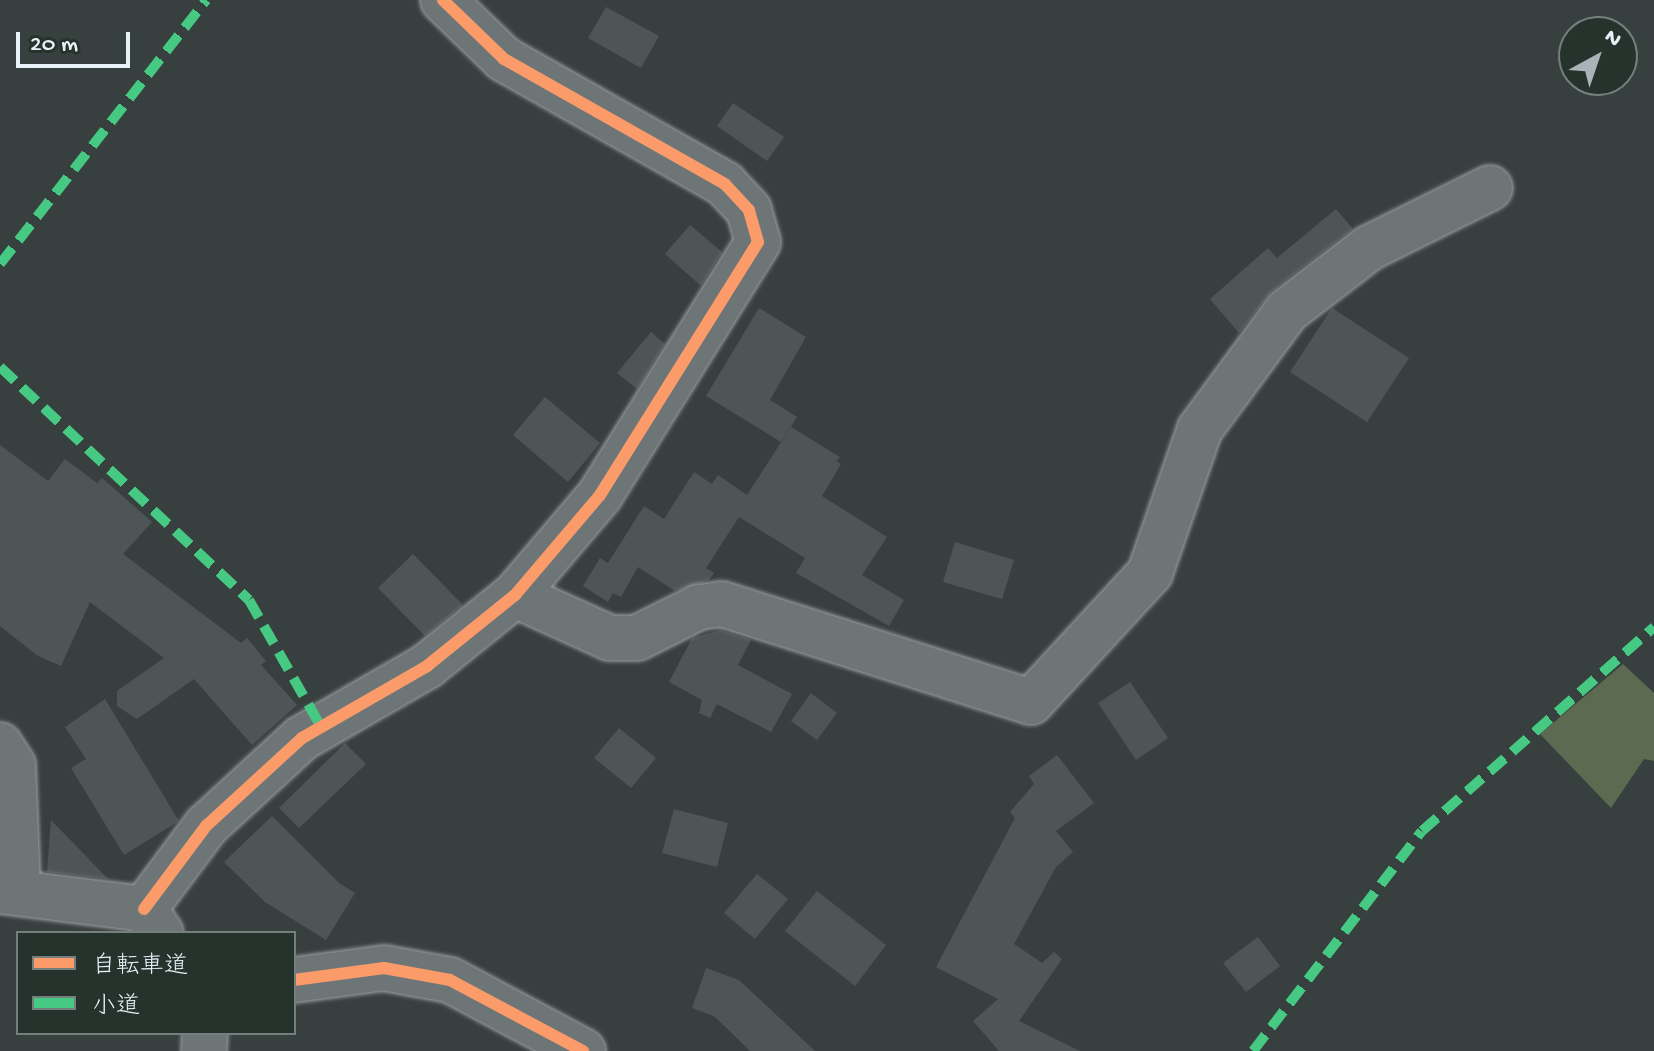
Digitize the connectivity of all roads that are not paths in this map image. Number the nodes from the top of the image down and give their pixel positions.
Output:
1 (443, 0) edge
2 (1490, 188) dead end
3 (515, 595) junction
4 (0, 745) edge
5 (9, 892) edge
6 (152, 921) edge
7 (296, 980) edge
8 (583, 1051) edge

1 - 3 street
2 - 3 street
3 - 6 street
4 - 5 street
5 - 6 street
7 - 8 street

